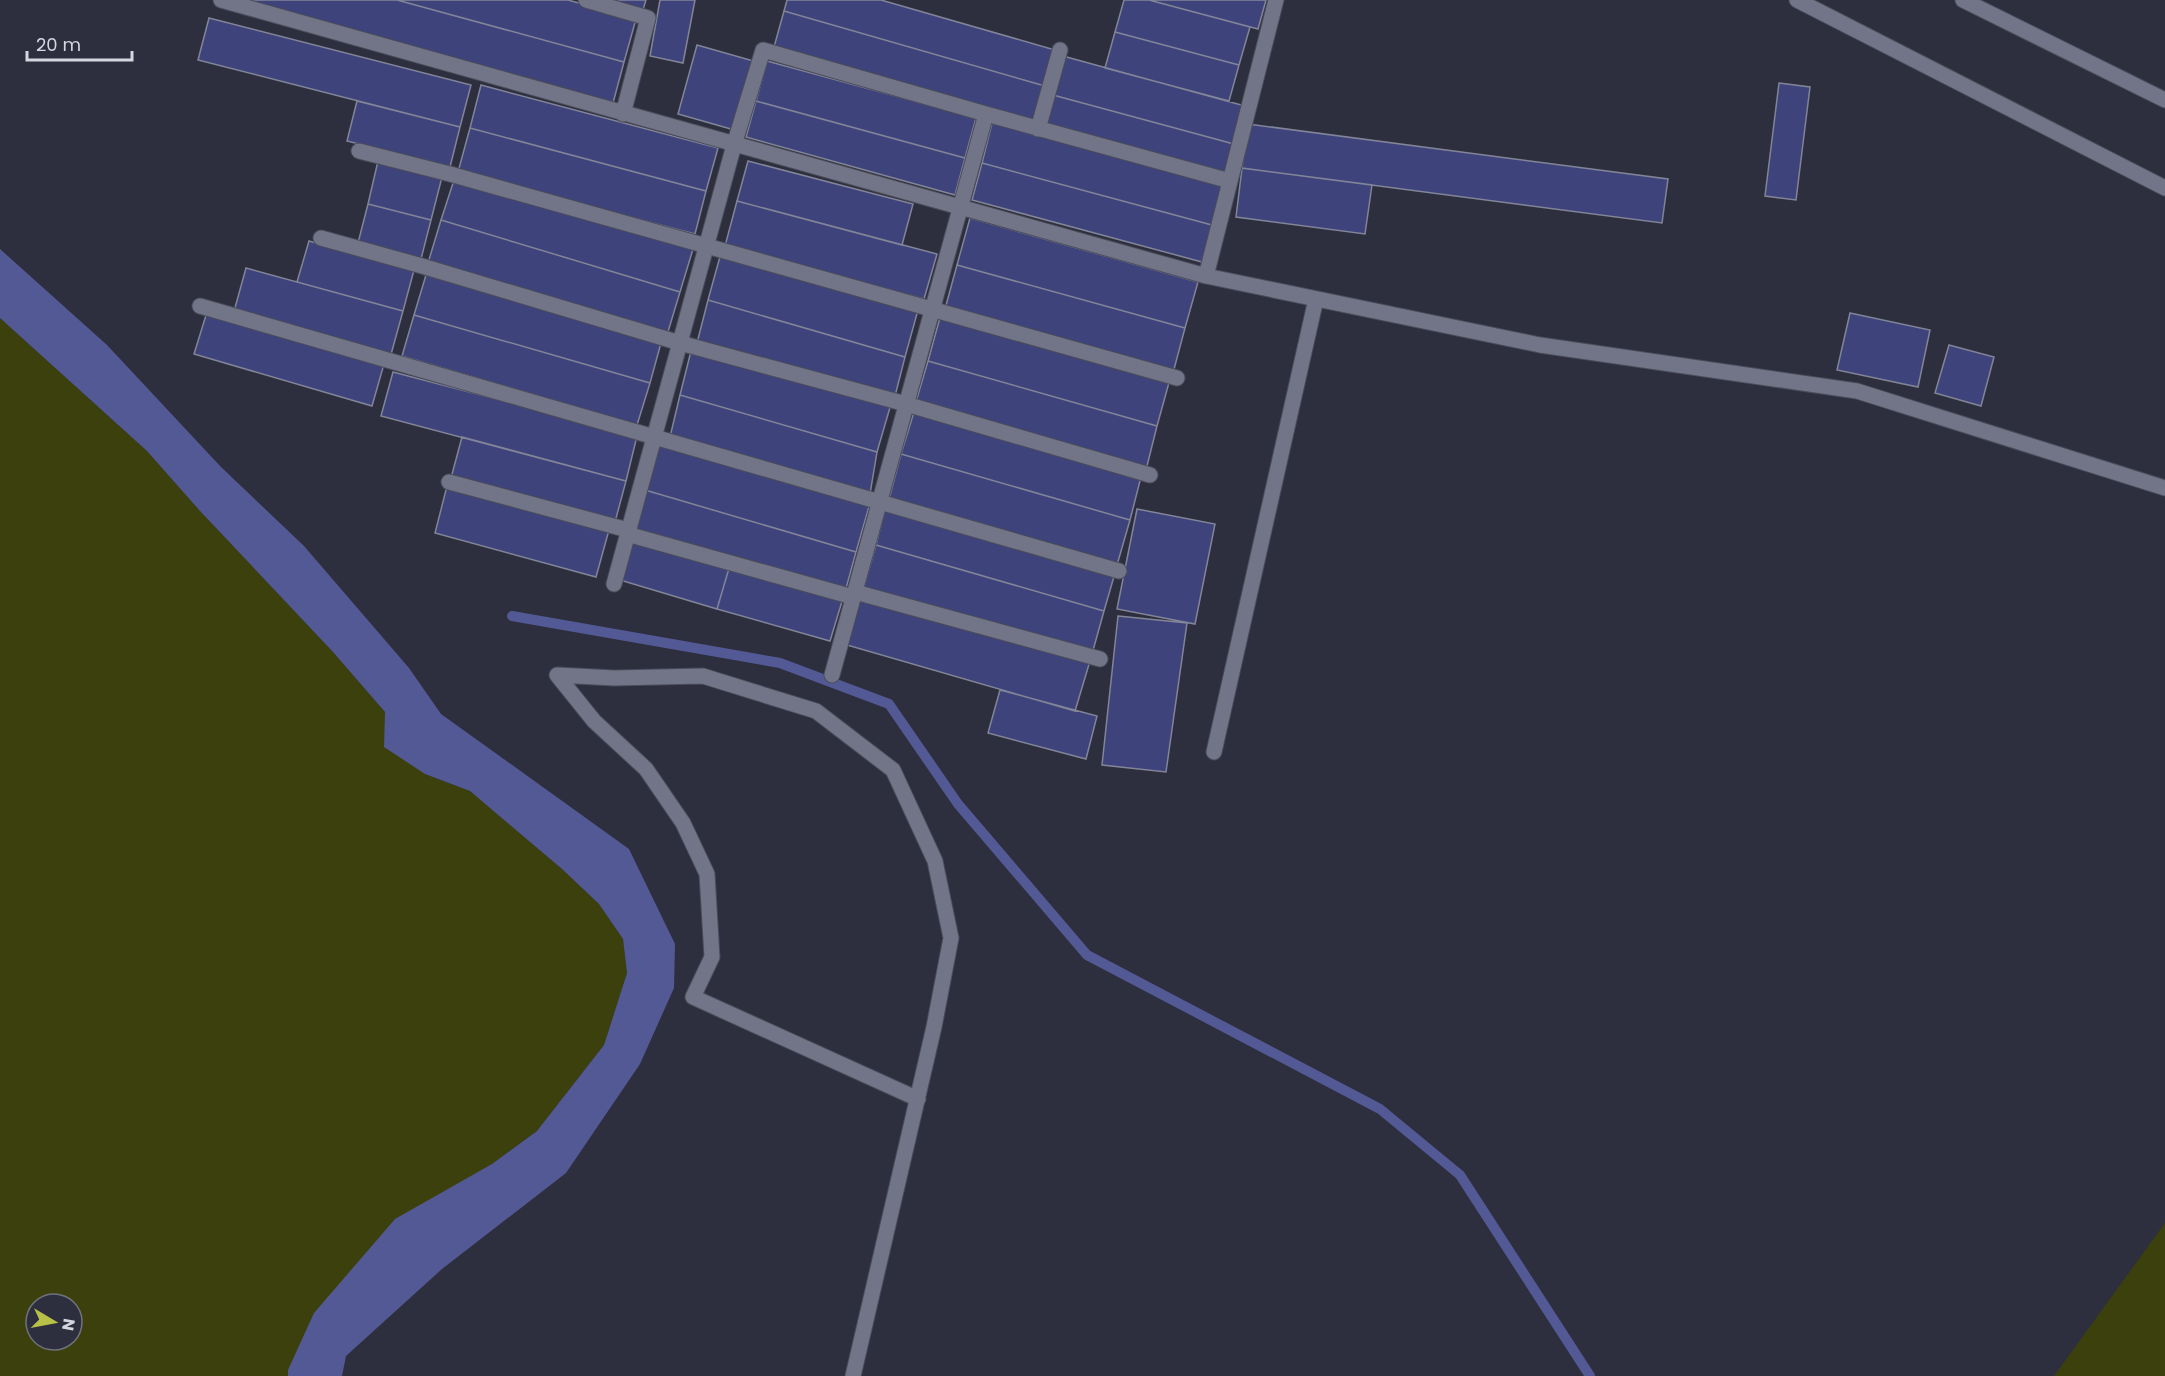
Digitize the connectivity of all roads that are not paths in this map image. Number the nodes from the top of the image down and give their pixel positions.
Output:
1 (221, 0) edge
2 (586, 0) edge
3 (1276, 0) edge
4 (1797, 0) edge
5 (1963, 0) edge
6 (1060, 50) dead end
7 (2165, 100) edge
8 (623, 114) junction
9 (986, 114) junction
10 (1038, 129) junction
11 (734, 145) junction
12 (358, 151) dead end
13 (1230, 182) junction
14 (2165, 188) edge
15 (961, 207) junction
16 (321, 238) dead end
17 (706, 247) junction
18 (1206, 276) junction
19 (1316, 299) junction
20 (200, 306) dead end
21 (933, 309) junction
22 (680, 343) junction
23 (1176, 378) dead end
24 (906, 404) junction
25 (654, 435) junction
26 (1149, 475) dead end
27 (448, 482) dead end
28 (2165, 488) edge
29 (879, 501) junction
30 (628, 532) junction
31 (1119, 570) dead end
32 (614, 584) dead end
33 (854, 594) junction
34 (1100, 659) dead end
35 (832, 675) dead end
36 (1214, 752) dead end
37 (918, 1099) junction
38 (853, 1376) edge

1 - 8 street
2 - 8 street
3 - 13 street
4 - 14 street
5 - 7 street
6 - 10 street
8 - 11 street
9 - 10 street
9 - 11 street
9 - 15 street
10 - 13 street
11 - 15 street
11 - 17 street
12 - 17 street
13 - 18 street
15 - 18 street
15 - 21 street
16 - 22 street
17 - 21 street
17 - 22 street
18 - 19 street
19 - 28 street
19 - 36 street
20 - 25 street
21 - 23 street
21 - 24 street
22 - 24 street
22 - 25 street
24 - 26 street
24 - 29 street
25 - 29 street
25 - 30 street
27 - 30 street
29 - 31 street
29 - 33 street
30 - 32 street
30 - 33 street
33 - 34 street
33 - 35 street
37 - 37 street
37 - 38 street

